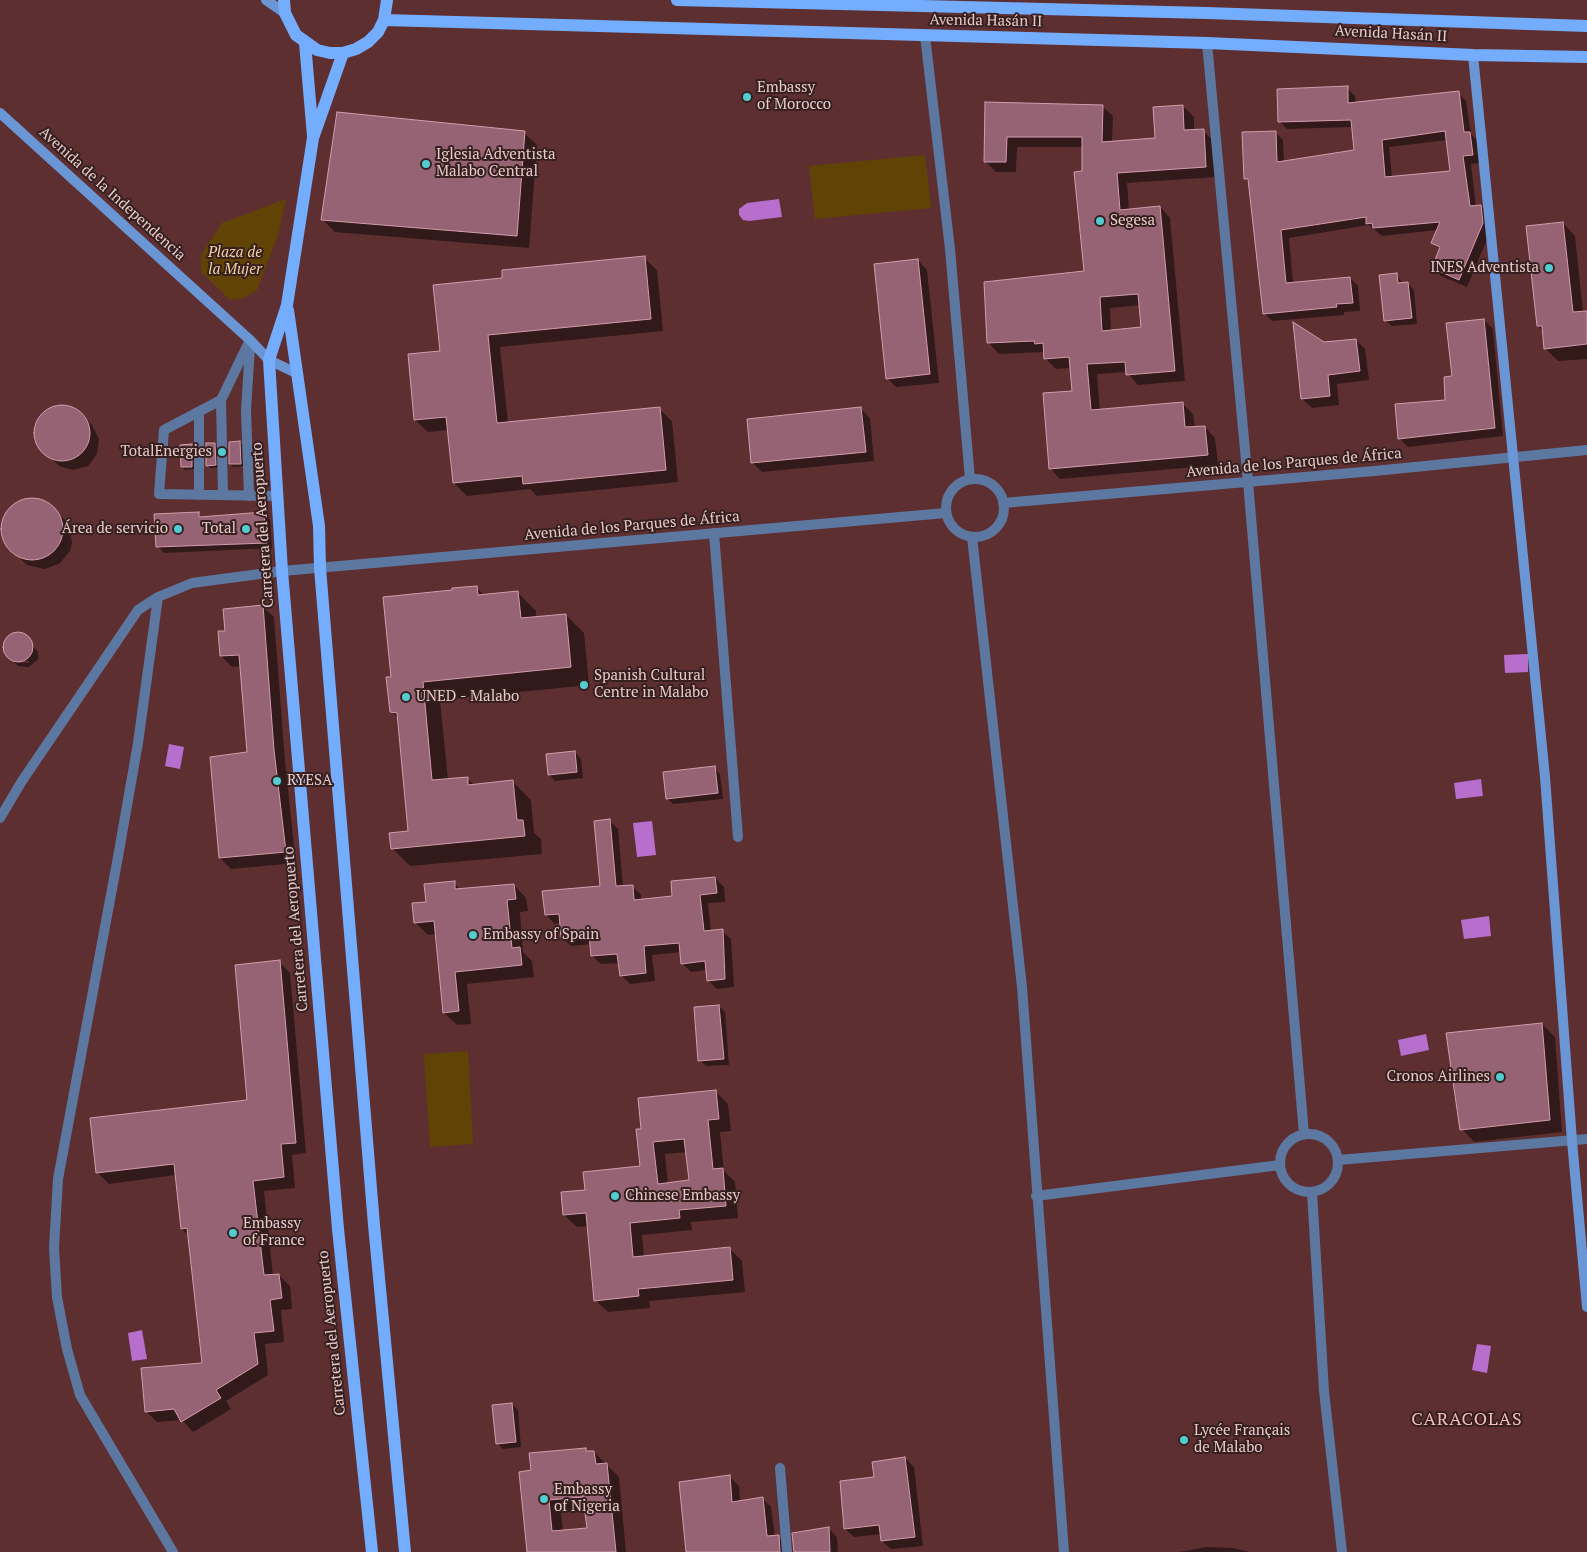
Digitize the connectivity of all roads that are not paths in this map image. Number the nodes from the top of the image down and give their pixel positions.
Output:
1 (266, 0) edge
2 (387, 0) edge
3 (677, 0) edge
4 (1025, 4) edge
5 (285, 6) edge
6 (384, 20) junction
7 (1587, 26) edge
8 (925, 36) junction
9 (304, 43) junction
10 (1207, 43) junction
11 (343, 53) junction
12 (1473, 55) junction
13 (1587, 57) edge
14 (0, 113) edge
15 (313, 138) junction
16 (287, 305) junction
17 (250, 340) junction
18 (269, 360) junction
19 (296, 373) junction
20 (221, 400) junction
21 (199, 412) junction
22 (1587, 450) edge
23 (1514, 456) junction
24 (970, 479) junction
25 (1248, 482) junction
26 (199, 495) junction
27 (223, 495) junction
28 (249, 496) junction
29 (277, 496) junction
30 (1003, 503) junction
31 (946, 513) junction
32 (714, 533) junction
33 (972, 537) junction
34 (320, 568) junction
35 (282, 571) junction
36 (158, 597) junction
37 (0, 818) edge
38 (738, 837) dead end
39 (1304, 1134) junction
40 (1587, 1139) edge
41 (1572, 1141) junction
42 (1338, 1160) junction
43 (1280, 1165) junction
44 (1312, 1192) junction
45 (1036, 1196) junction
46 (1587, 1307) edge
47 (780, 1468) dead end
48 (173, 1552) edge
49 (372, 1552) edge
50 (406, 1552) edge
51 (787, 1552) edge
52 (1064, 1552) edge
53 (1342, 1552) edge

1 - 5 street
2 - 6 main road
3 - 4 main road, Avenida Hasán II
4 - 7 main road, Avenida Hasán II
5 - 9 main road
6 - 8 main road, Avenida Hasán II
6 - 11 main road
8 - 10 main road, Avenida Hasán II
8 - 24 street
9 - 11 main road
9 - 15 main road, Carretera del Aeropuerto
10 - 12 main road, Avenida Hasán II
10 - 25 street
11 - 15 main road, Carretera del Aeropuerto
12 - 13 main road, Avenida Hasán II
12 - 23 street
14 - 17 street, Avenida de la Independencia
15 - 16 main road, Carretera del Aeropuerto
16 - 18 main road, Carretera del Aeropuerto
16 - 19 main road, Carretera del Aeropuerto
17 - 18 street, Avenida de la Independencia
17 - 20 street
17 - 28 street
18 - 19 street, Avenida de la Independencia
18 - 29 main road, Carretera del Aeropuerto
19 - 34 main road, Carretera del Aeropuerto
20 - 21 street
20 - 27 street
21 - 26 street
21 - 26 street
22 - 23 street, Avenida de los Parques de África
23 - 25 street, Avenida de los Parques de África
23 - 41 street
24 - 30 street
24 - 31 street
25 - 30 street, Avenida de los Parques de África
25 - 39 street
26 - 27 street
27 - 28 street
28 - 29 street
29 - 35 main road, Carretera del Aeropuerto
30 - 33 street
31 - 32 street, Avenida de los Parques de África
31 - 33 street
32 - 34 street, Avenida de los Parques de África
32 - 38 street
33 - 45 street
34 - 35 street, Avenida de los Parques de África
34 - 50 main road, Carretera del Aeropuerto
35 - 36 street, Avenida de los Parques de África
35 - 49 main road, Carretera del Aeropuerto
36 - 37 street, Avenida de los Parques de África
36 - 48 street
39 - 42 street
39 - 43 street
40 - 41 street
41 - 42 street
41 - 46 street
42 - 44 street
43 - 44 street
43 - 45 street
44 - 53 street
45 - 52 street
47 - 51 street

